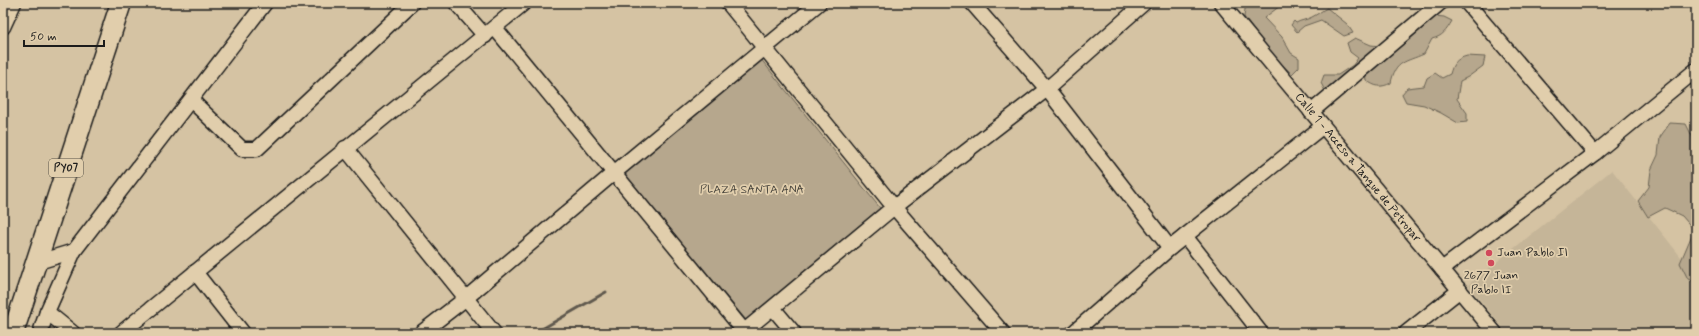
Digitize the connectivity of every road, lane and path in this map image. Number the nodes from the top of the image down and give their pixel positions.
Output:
1 (121, 3) edge
2 (265, 3) edge
3 (412, 3) edge
4 (456, 3) edge
5 (524, 3) edge
6 (728, 3) edge
7 (819, 3) edge
8 (972, 3) edge
9 (1144, 3) edge
10 (1221, 3) edge
11 (1440, 3) edge
12 (1467, 3) edge
13 (13, 6) edge
14 (3, 27) edge
15 (490, 32) junction
16 (766, 47) junction
17 (1696, 70) edge
18 (1047, 89) junction
19 (191, 100) junction
20 (1311, 112) junction
21 (1323, 126) junction
22 (345, 148) junction
23 (1595, 153) junction
24 (615, 172) junction
25 (894, 207) junction
26 (1185, 236) junction
27 (1170, 248) junction
28 (74, 251) junction
29 (35, 263) junction
30 (1442, 269) junction
31 (195, 272) junction
32 (1460, 290) junction
33 (465, 299) junction
34 (773, 308) junction
35 (47, 312) junction
36 (743, 332) edge
37 (13, 333) edge
38 (40, 333) edge
39 (73, 333) edge
40 (121, 333) edge
41 (243, 333) edge
42 (421, 333) edge
43 (494, 333) edge
44 (794, 333) edge
45 (1003, 333) edge
46 (1073, 333) edge
47 (1261, 333) edge
48 (1406, 333) edge
49 (1495, 333) edge

1 - 29 highway, PY07
2 - 19 street
3 - 19 street
4 - 15 street
5 - 15 street
6 - 16 street
7 - 16 street
8 - 18 street
9 - 18 street
10 - 20 street, Calle 1 - Acceso a Tanque de Petropar
11 - 20 street
12 - 23 street
13 - 14 street
15 - 22 street
15 - 24 street
16 - 24 street
16 - 25 street
17 - 23 street
18 - 25 street
18 - 27 street
19 - 28 street
20 - 21 street, Calle 1 - Acceso a Tanque de Petropar
21 - 26 street
21 - 30 street, Calle 1 - Acceso a Tanque de Petropar
22 - 31 street
22 - 33 street
23 - 30 street
24 - 33 street
24 - 36 street
25 - 34 street
25 - 45 street
26 - 27 street
26 - 47 street
27 - 46 street
28 - 29 street
28 - 35 street
29 - 37 highway, PY07
30 - 32 street, Calle 1 - Acceso a Tanque de Petropar
31 - 40 street
31 - 41 street
32 - 48 street
32 - 49 street, Calle 1 - Acceso a Tanque de Petropar
33 - 42 street
33 - 43 street
34 - 36 street
34 - 44 street
35 - 38 street
35 - 39 street

